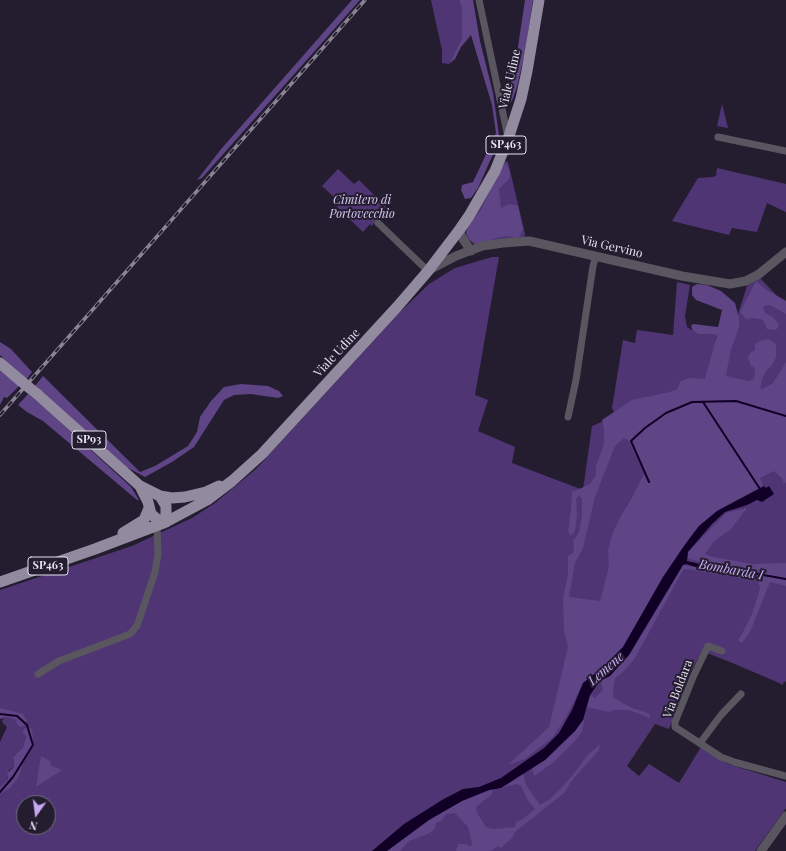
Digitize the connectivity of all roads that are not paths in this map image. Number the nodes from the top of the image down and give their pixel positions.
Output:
1 (479, 0) edge
2 (539, 0) edge
3 (718, 137) dead end
4 (508, 139) junction
5 (786, 151) edge
6 (378, 223) dead end
7 (460, 229) junction
8 (471, 251) junction
9 (786, 252) edge
10 (596, 256) junction
11 (428, 271) junction
12 (0, 363) edge
13 (568, 417) dead end
14 (232, 481) junction
15 (140, 486) junction
16 (160, 496) junction
17 (149, 508) junction
18 (162, 524) junction
19 (95, 549) junction
20 (0, 582) edge
21 (722, 651) dead end
22 (38, 674) dead end
23 (741, 694) dead end
24 (700, 743) junction
25 (786, 776) edge
26 (786, 816) edge
27 (761, 851) edge

1 - 4 street
2 - 4 main road, Viale Udine / SP463
3 - 5 street
4 - 7 main road, Viale Udine / SP463
6 - 11 street
7 - 8 street
7 - 11 main road, Viale Udine / SP463
8 - 10 street, Via Gervino
8 - 11 street, Via Gervino
9 - 10 street, Via Gervino
10 - 13 street
11 - 14 main road, Viale Udine / SP463
12 - 15 main road, SP93, bridge
14 - 16 main road, SP93
14 - 18 main road, Viale Udine / SP463
15 - 16 main road, SP93
15 - 17 main road, SP93
16 - 18 main road
17 - 18 main road, SP93
17 - 19 main road
18 - 19 main road, Viale Udine / SP463
18 - 22 street
19 - 20 main road, Viale Udine / SP463
21 - 24 street, Via Boldara
23 - 24 street
24 - 25 street, Via Boldara
26 - 27 street

